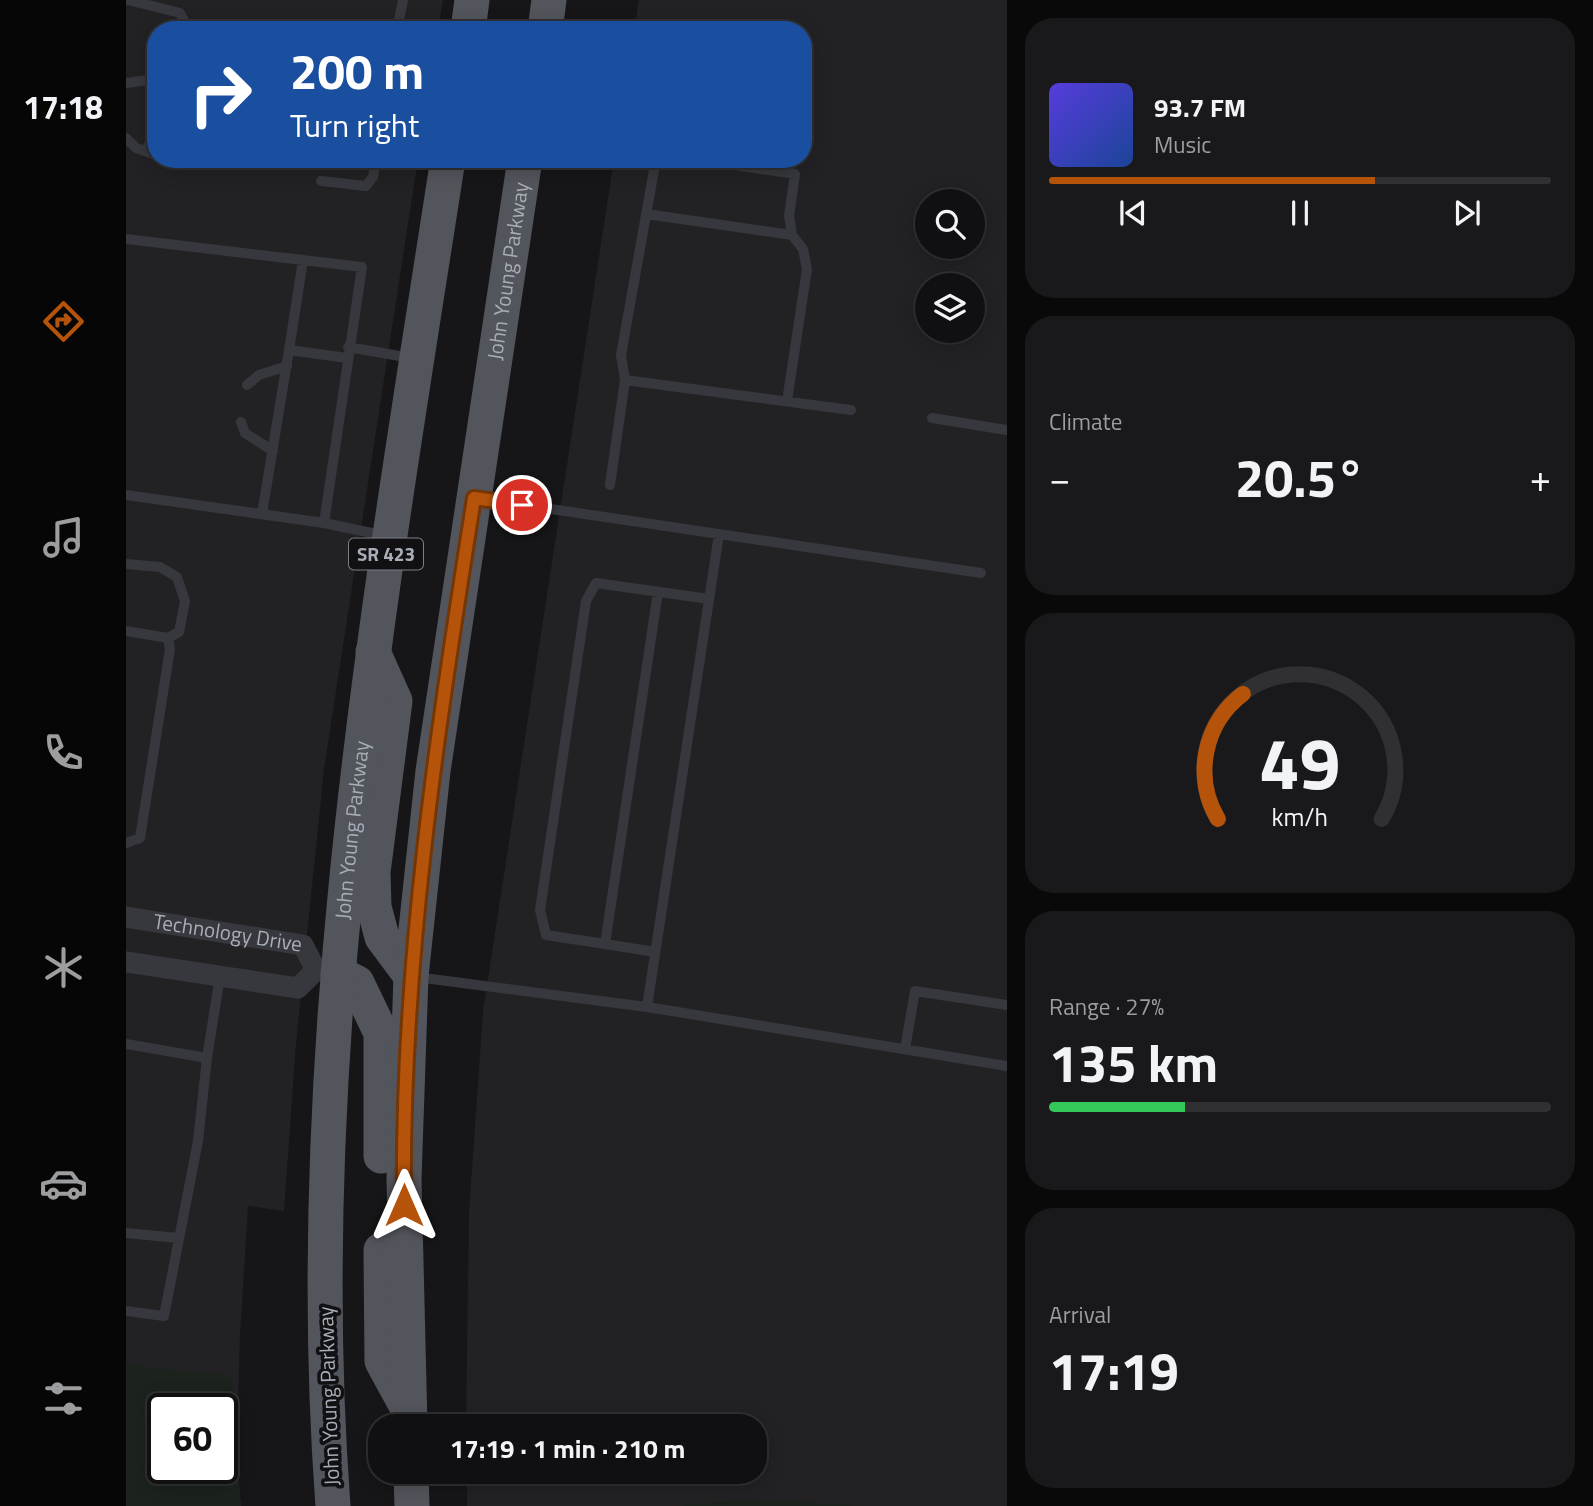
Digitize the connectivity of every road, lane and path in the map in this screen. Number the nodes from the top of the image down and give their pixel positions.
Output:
1 (128, 0) edge
2 (402, 0) edge
3 (472, 0) edge
4 (549, 0) edge
5 (184, 21) edge
6 (398, 21) edge
7 (469, 21) edge
8 (546, 21) edge
9 (147, 80) edge
10 (126, 83) edge
11 (126, 138) edge
12 (147, 152) edge
13 (374, 168) edge
14 (447, 168) edge
15 (524, 168) edge
16 (654, 168) edge
17 (755, 168) edge
18 (321, 181) dead end
19 (646, 214) junction
20 (792, 235) junction
21 (126, 239) edge
22 (303, 260) junction
23 (289, 350) junction
24 (348, 353) junction
25 (417, 359) junction
26 (287, 366) junction
27 (625, 380) junction
28 (247, 385) dead end
29 (787, 401) junction
30 (850, 410) dead end
31 (932, 418) dead end
32 (241, 422) dead end
33 (1007, 430) edge
34 (273, 451) junction
35 (610, 485) dead end
36 (126, 495) edge
37 (474, 498) junction
38 (262, 514) junction
39 (324, 523) junction
40 (719, 534) junction
41 (389, 536) junction
42 (126, 564) edge
43 (981, 573) dead end
44 (658, 592) junction
45 (709, 599) junction
46 (126, 631) edge
47 (168, 638) junction
48 (373, 652) junction
49 (126, 843) edge
50 (126, 917) edge
51 (604, 944) junction
52 (655, 952) junction
53 (126, 962) edge
54 (327, 972) junction
55 (220, 976) junction
56 (411, 976) junction
57 (1007, 1005) edge
58 (647, 1007) junction
59 (126, 1044) edge
60 (905, 1049) junction
61 (207, 1058) junction
62 (1007, 1066) edge
63 (126, 1233) edge
64 (178, 1238) junction
65 (126, 1311) edge
66 (408, 1414) edge
67 (410, 1414) edge
68 (411, 1484) edge
69 (333, 1506) edge
70 (412, 1506) edge

1 - 5 lane
2 - 6 lane
3 - 7 main road
4 - 8 main road
9 - 10 lane
11 - 12 lane
13 - 18 lane
14 - 25 main road, John Young Parkway / SR 423
15 - 37 main road, John Young Parkway
16 - 19 lane
17 - 20 lane
19 - 20 lane
19 - 27 lane
20 - 29 lane
21 - 22 lane
22 - 23 lane
22 - 24 lane
23 - 24 lane
23 - 26 lane
24 - 25 lane
24 - 39 lane
25 - 41 main road, John Young Parkway / SR 423
26 - 28 lane
26 - 34 lane
27 - 29 lane
27 - 35 lane
29 - 30 lane
31 - 33 lane
32 - 34 lane
34 - 38 lane
36 - 38 lane
37 - 40 lane
37 - 56 main road, John Young Parkway
38 - 39 lane
39 - 41 lane
40 - 43 lane
40 - 45 lane
41 - 48 main road, John Young Parkway / SR 423
42 - 47 lane
44 - 45 lane
44 - 51 lane
44 - 51 lane
45 - 52 lane
46 - 47 lane
47 - 49 lane
48 - 54 main road, John Young Parkway / SR 423
48 - 56 main road
50 - 54 street, Technology Drive
51 - 52 lane
52 - 58 lane
53 - 55 street, Technology Drive
54 - 55 street, Technology Drive
54 - 66 main road
54 - 69 main road, John Young Parkway / SR 423
55 - 61 lane
56 - 58 lane
56 - 67 main road, John Young Parkway
57 - 60 lane
58 - 60 lane
59 - 61 lane
60 - 62 lane
61 - 64 lane
63 - 64 lane
64 - 65 lane
68 - 70 main road

